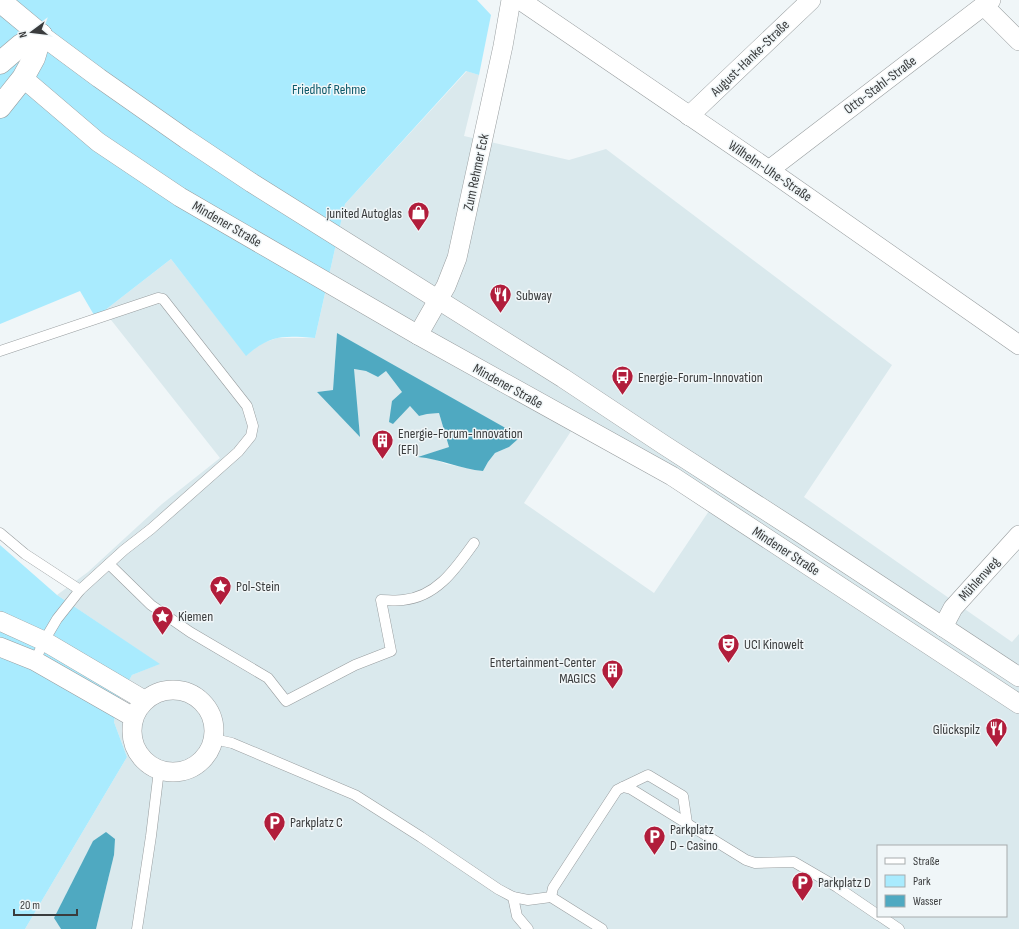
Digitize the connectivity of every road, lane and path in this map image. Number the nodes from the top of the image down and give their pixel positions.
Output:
1 (511, 0) edge
2 (520, 0) edge
3 (812, 0) edge
4 (0, 1) edge
5 (987, 3) edge
6 (41, 35) junction
7 (1019, 40) edge
8 (1, 60) edge
9 (23, 78) junction
10 (0, 107) edge
11 (689, 116) junction
12 (769, 170) junction
13 (439, 300) junction
14 (418, 336) junction
15 (1019, 345) edge
16 (0, 350) edge
17 (0, 533) edge
18 (1019, 535) edge
19 (474, 543) dead end
20 (109, 564) junction
21 (80, 590) junction
22 (0, 621) edge
23 (943, 626) junction
24 (44, 641) junction
25 (0, 647) edge
26 (36, 661) junction
27 (1019, 677) edge
28 (144, 700) junction
29 (1019, 704) edge
30 (133, 717) junction
31 (214, 739) junction
32 (159, 770) junction
33 (623, 787) junction
34 (687, 823) junction
35 (513, 897) junction
36 (551, 898) junction
37 (877, 914) edge
38 (882, 917) edge
39 (138, 929) edge
40 (528, 929) edge
41 (602, 929) edge
42 (899, 929) edge

1 - 13 street, Zum Rehmer Eck
2 - 11 street, Wilhelm-Uhe-Straße
3 - 11 street, August-Hanke-Straße
4 - 6 main road
5 - 7 street
5 - 12 street, Otto-Stahl-Straße
6 - 8 main road
6 - 9 main road
6 - 13 street, Mindener Straße
8 - 9 main road, Mindener Straße
9 - 10 main road
9 - 14 street, Mindener Straße
11 - 12 street, Wilhelm-Uhe-Straße
12 - 15 street, Wilhelm-Uhe-Straße
13 - 14 street, Zum Rehmer Eck
13 - 23 street, Mindener Straße
14 - 29 street, Mindener Straße
16 - 20 lane
17 - 21 lane
18 - 23 street, Mühlenweg
19 - 20 lane
20 - 21 lane
21 - 24 lane
22 - 24 street
23 - 27 street, Mindener Straße
24 - 26 lane
24 - 28 street
25 - 26 street
26 - 30 street
28 - 30 street
28 - 31 street
30 - 32 street
31 - 32 street
31 - 35 lane
32 - 39 lane
33 - 34 lane
33 - 34 lane
33 - 36 lane
34 - 37 lane
35 - 36 lane
35 - 40 lane
36 - 41 lane
38 - 42 lane

